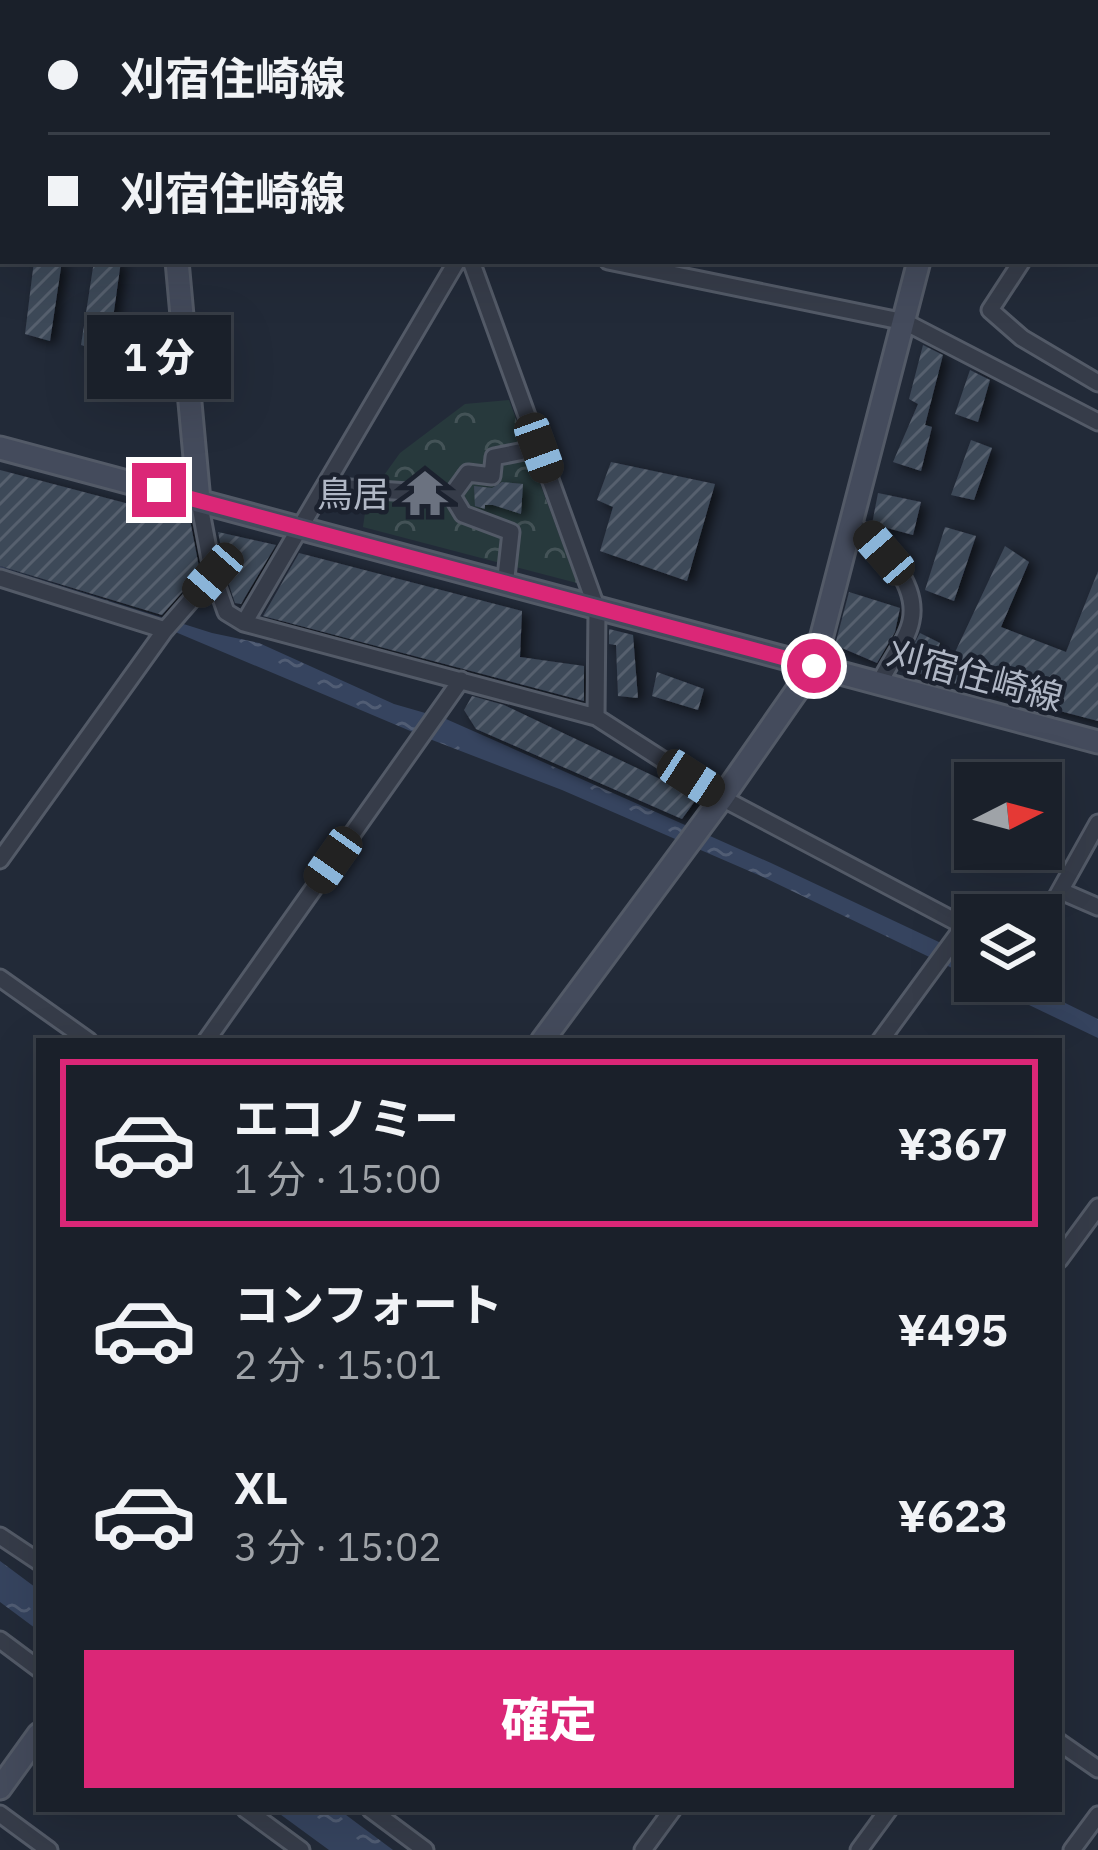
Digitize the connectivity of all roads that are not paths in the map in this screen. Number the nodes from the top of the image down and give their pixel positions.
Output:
1 (177, 264) edge
2 (455, 264) edge
3 (472, 264) edge
4 (623, 264) edge
5 (918, 264) edge
6 (1020, 264) edge
7 (905, 322) junction
8 (1098, 383) edge
9 (1098, 422) edge
10 (0, 448) edge
11 (539, 448) junction
12 (335, 488) dead end
13 (451, 494) junction
14 (199, 501) junction
15 (853, 525) junction
16 (298, 531) junction
17 (213, 575) junction
18 (506, 577) dead end
19 (0, 578) edge
20 (597, 609) junction
21 (244, 623) junction
22 (165, 630) junction
23 (814, 666) junction
24 (461, 680) junction
25 (880, 683) junction
26 (596, 717) junction
27 (1098, 742) edge
28 (722, 798) junction
29 (1098, 823) edge
30 (0, 860) edge
31 (1061, 891) junction
32 (1059, 894) edge
33 (1098, 907) edge
34 (954, 919) edge
35 (954, 946) edge
36 (0, 977) edge
37 (85, 1038) edge
38 (208, 1038) edge
39 (544, 1038) edge
40 (882, 1038) edge
41 (1098, 1207) edge
42 (1062, 1256) edge
43 (0, 1536) edge
44 (36, 1560) edge
45 (0, 1640) edge
46 (36, 1667) edge
47 (36, 1738) edge
48 (1062, 1744) edge
49 (1098, 1769) edge
50 (0, 1788) edge
51 (249, 1812) edge
52 (374, 1812) edge
53 (671, 1812) edge
54 (887, 1812) edge
55 (0, 1814) edge
56 (1098, 1815) edge
57 (49, 1850) edge
58 (302, 1850) edge
59 (425, 1850) edge
60 (643, 1850) edge
61 (859, 1850) edge
62 (1072, 1850) edge

1 - 14 street
2 - 16 street
3 - 11 street
4 - 7 street
5 - 7 street
6 - 8 street
7 - 9 street
7 - 15 street
10 - 14 street, 刈宿住崎線
11 - 13 street
11 - 20 street
12 - 13 street
13 - 18 street
14 - 16 street, 刈宿住崎線
14 - 17 street
15 - 23 street
15 - 25 street
16 - 20 street, 刈宿住崎線
16 - 21 street
17 - 21 street
17 - 22 street
19 - 22 street
20 - 23 street, 刈宿住崎線
20 - 26 street
21 - 24 street
22 - 30 street
23 - 25 street, 刈宿住崎線
23 - 28 street
24 - 26 street
24 - 38 street
25 - 27 street, 刈宿住崎線
26 - 28 street
28 - 34 street
28 - 39 street
29 - 31 street
31 - 32 street
31 - 33 street
35 - 40 street
36 - 37 street
41 - 42 street
43 - 44 street
45 - 46 street
47 - 50 street
48 - 49 street
51 - 58 street
52 - 59 street
53 - 60 street
54 - 61 street
55 - 57 street
56 - 62 street

